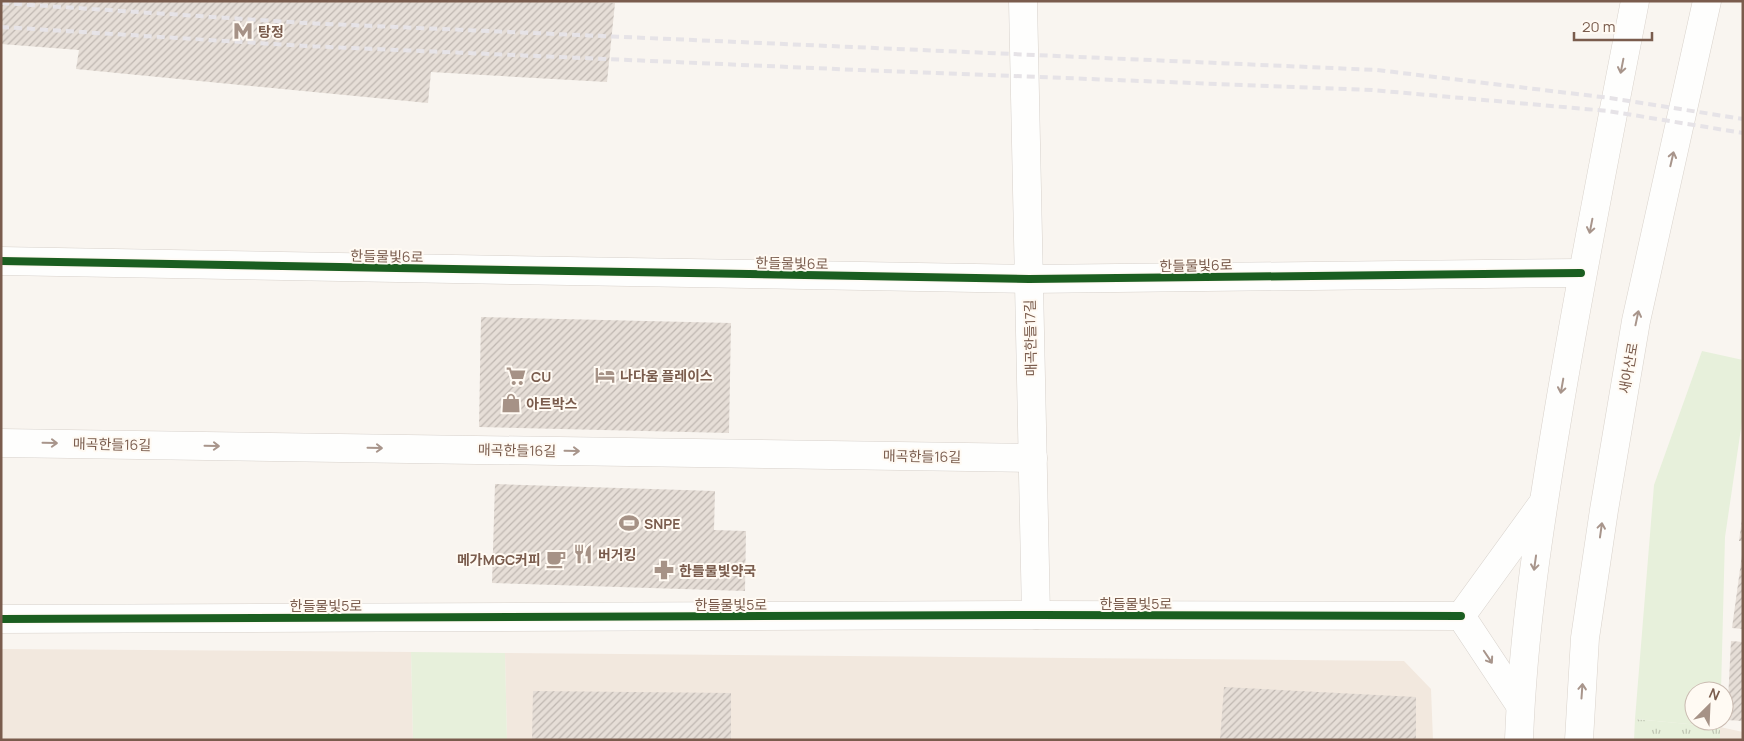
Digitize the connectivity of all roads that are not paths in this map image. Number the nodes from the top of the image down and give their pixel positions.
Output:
1 (1023, 1) edge
2 (1635, 1) edge
3 (1707, 1) edge
4 (1, 261) edge
5 (1581, 273) junction
6 (1029, 279) junction
7 (1, 442) edge
8 (1033, 458) junction
9 (1543, 502) junction
10 (1036, 616) junction
11 (1461, 616) junction
12 (1, 619) edge
13 (1520, 705) junction
14 (1518, 740) edge
15 (1579, 740) edge

1 - 6 street, 매곡한들17길
2 -> 5 street
15 -> 3 street, 새아산로
4 - 6 street, 한들물빛6로
5 - 6 street, 한들물빛6로
5 -> 9 street
6 - 8 street, 매곡한들17길
7 -> 8 street, 매곡한들16길
8 - 10 street, 매곡한들17길
9 - 11 street
9 -> 13 street
10 - 11 street, 한들물빛5로
10 - 12 street, 한들물빛5로
11 -> 13 street
13 - 14 street

